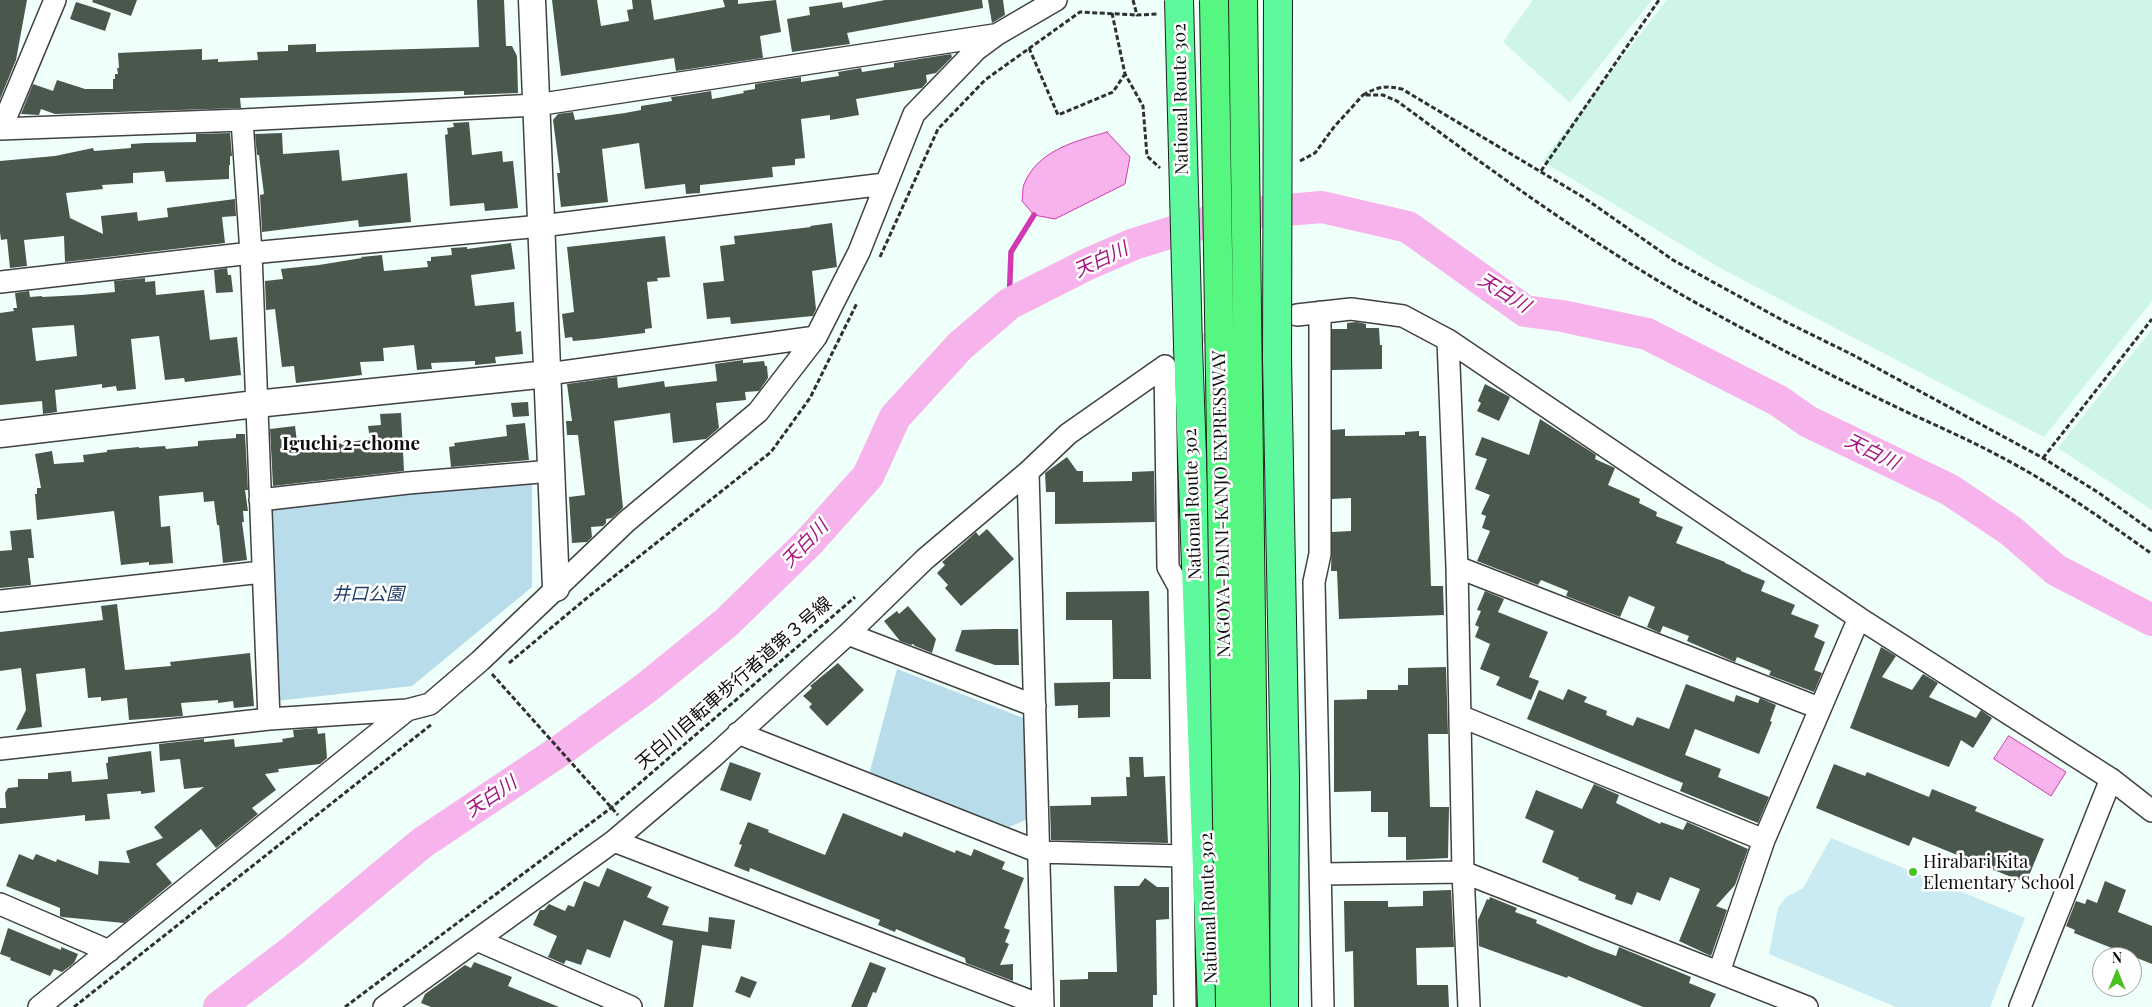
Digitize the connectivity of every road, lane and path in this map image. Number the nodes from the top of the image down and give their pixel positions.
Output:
1 (54, 0) edge
2 (532, 0) edge
3 (1056, 0) edge
4 (1133, 0) edge
5 (1214, 0) edge
6 (1244, 0) edge
7 (1278, 0) edge
8 (1659, 0) edge
9 (1169, 7) edge
10 (996, 35) junction
11 (1029, 48) dead end
12 (1125, 74) dead end
13 (536, 105) junction
14 (242, 120) junction
15 (0, 129) edge
16 (1541, 171) junction
17 (885, 184) junction
18 (541, 226) junction
19 (251, 253) junction
20 (0, 282) edge
21 (1320, 312) junction
22 (1297, 315) tunnel mouth
23 (2152, 319) edge
24 (816, 337) junction
25 (1448, 340) junction
26 (548, 374) junction
27 (256, 404) junction
28 (0, 434) edge
29 (2043, 458) junction
30 (552, 471) junction
31 (1028, 472) junction
32 (260, 500) junction
33 (2152, 531) edge
34 (2152, 554) edge
35 (1457, 567) junction
36 (262, 572) junction
37 (556, 588) junction
38 (860, 593) dead end
39 (0, 601) edge
40 (1859, 618) junction
41 (848, 634) junction
42 (493, 676) dead end
43 (1035, 706) junction
44 (1819, 708) junction
45 (407, 710) junction
46 (1460, 716) junction
47 (269, 719) junction
48 (439, 719) dead end
49 (738, 733) junction
50 (0, 749) edge
51 (2111, 780) junction
52 (611, 808) junction
53 (2152, 811) edge
54 (1764, 840) junction
55 (614, 841) junction
56 (1039, 852) junction
57 (1182, 856) junction
58 (1463, 872) junction
59 (1322, 874) junction
60 (0, 904) edge
61 (477, 940) junction
62 (109, 950) junction
63 (1719, 972) junction
64 (39, 1007) edge
65 (74, 1007) edge
66 (345, 1007) edge
67 (384, 1007) edge
68 (631, 1007) edge
69 (1043, 1007) edge
70 (1185, 1007) edge
71 (1212, 1007) edge
72 (1230, 1007) edge
73 (1256, 1007) edge
74 (1284, 1007) edge
75 (1323, 1007) edge
76 (1469, 1007) edge
77 (1807, 1007) edge
78 (2020, 1007) edge

1 - 15 street
2 - 13 street
3 - 10 street
4 - 9 path
5 - 72 highway, NAGOYA-DAINI-KANJO EXPRESSWAY, bridge
6 - 73 highway, NAGOYA-DAINI-KANJO EXPRESSWAY, bridge
7 - 74 highway, bridge
8 - 16 path
9 - 71 highway, National Route 302, bridge
10 - 13 street
10 - 17 street
11 - 12 path
13 - 14 street
13 - 18 street
14 - 15 street
14 - 19 street
16 - 29 path
16 - 34 path
17 - 18 street
17 - 24 street
18 - 19 street
18 - 26 street
19 - 20 street
19 - 27 street
21 - 22 street
21 - 25 street
21 - 59 street
23 - 29 path
24 - 26 street
24 - 37 street
25 - 35 street
25 - 40 street
26 - 27 street
26 - 30 street
27 - 28 street
27 - 32 street
29 - 33 path
30 - 32 street
30 - 37 street
31 - 41 street
31 - 43 street
31 - 57 street
32 - 36 street
35 - 44 street
35 - 46 street
36 - 39 street
36 - 47 street
37 - 45 street
38 - 52 path, 天白川自転車歩行者道第３号線
40 - 44 street
40 - 51 street
41 - 43 street
41 - 49 street
42 - 52 path
43 - 56 street
44 - 54 street
45 - 47 street
45 - 62 street
46 - 54 street
46 - 58 street
47 - 50 street
48 - 65 path
49 - 55 street
49 - 56 street
51 - 53 street
51 - 78 street
52 - 66 path, 天白川自転車歩行者道第３号線
54 - 63 street
55 - 61 street
55 - 69 street
56 - 57 street
56 - 69 street
57 - 70 street
58 - 59 street
58 - 63 street
58 - 76 street
59 - 75 street
60 - 62 street
61 - 67 street
61 - 68 street
62 - 64 street
63 - 77 street

